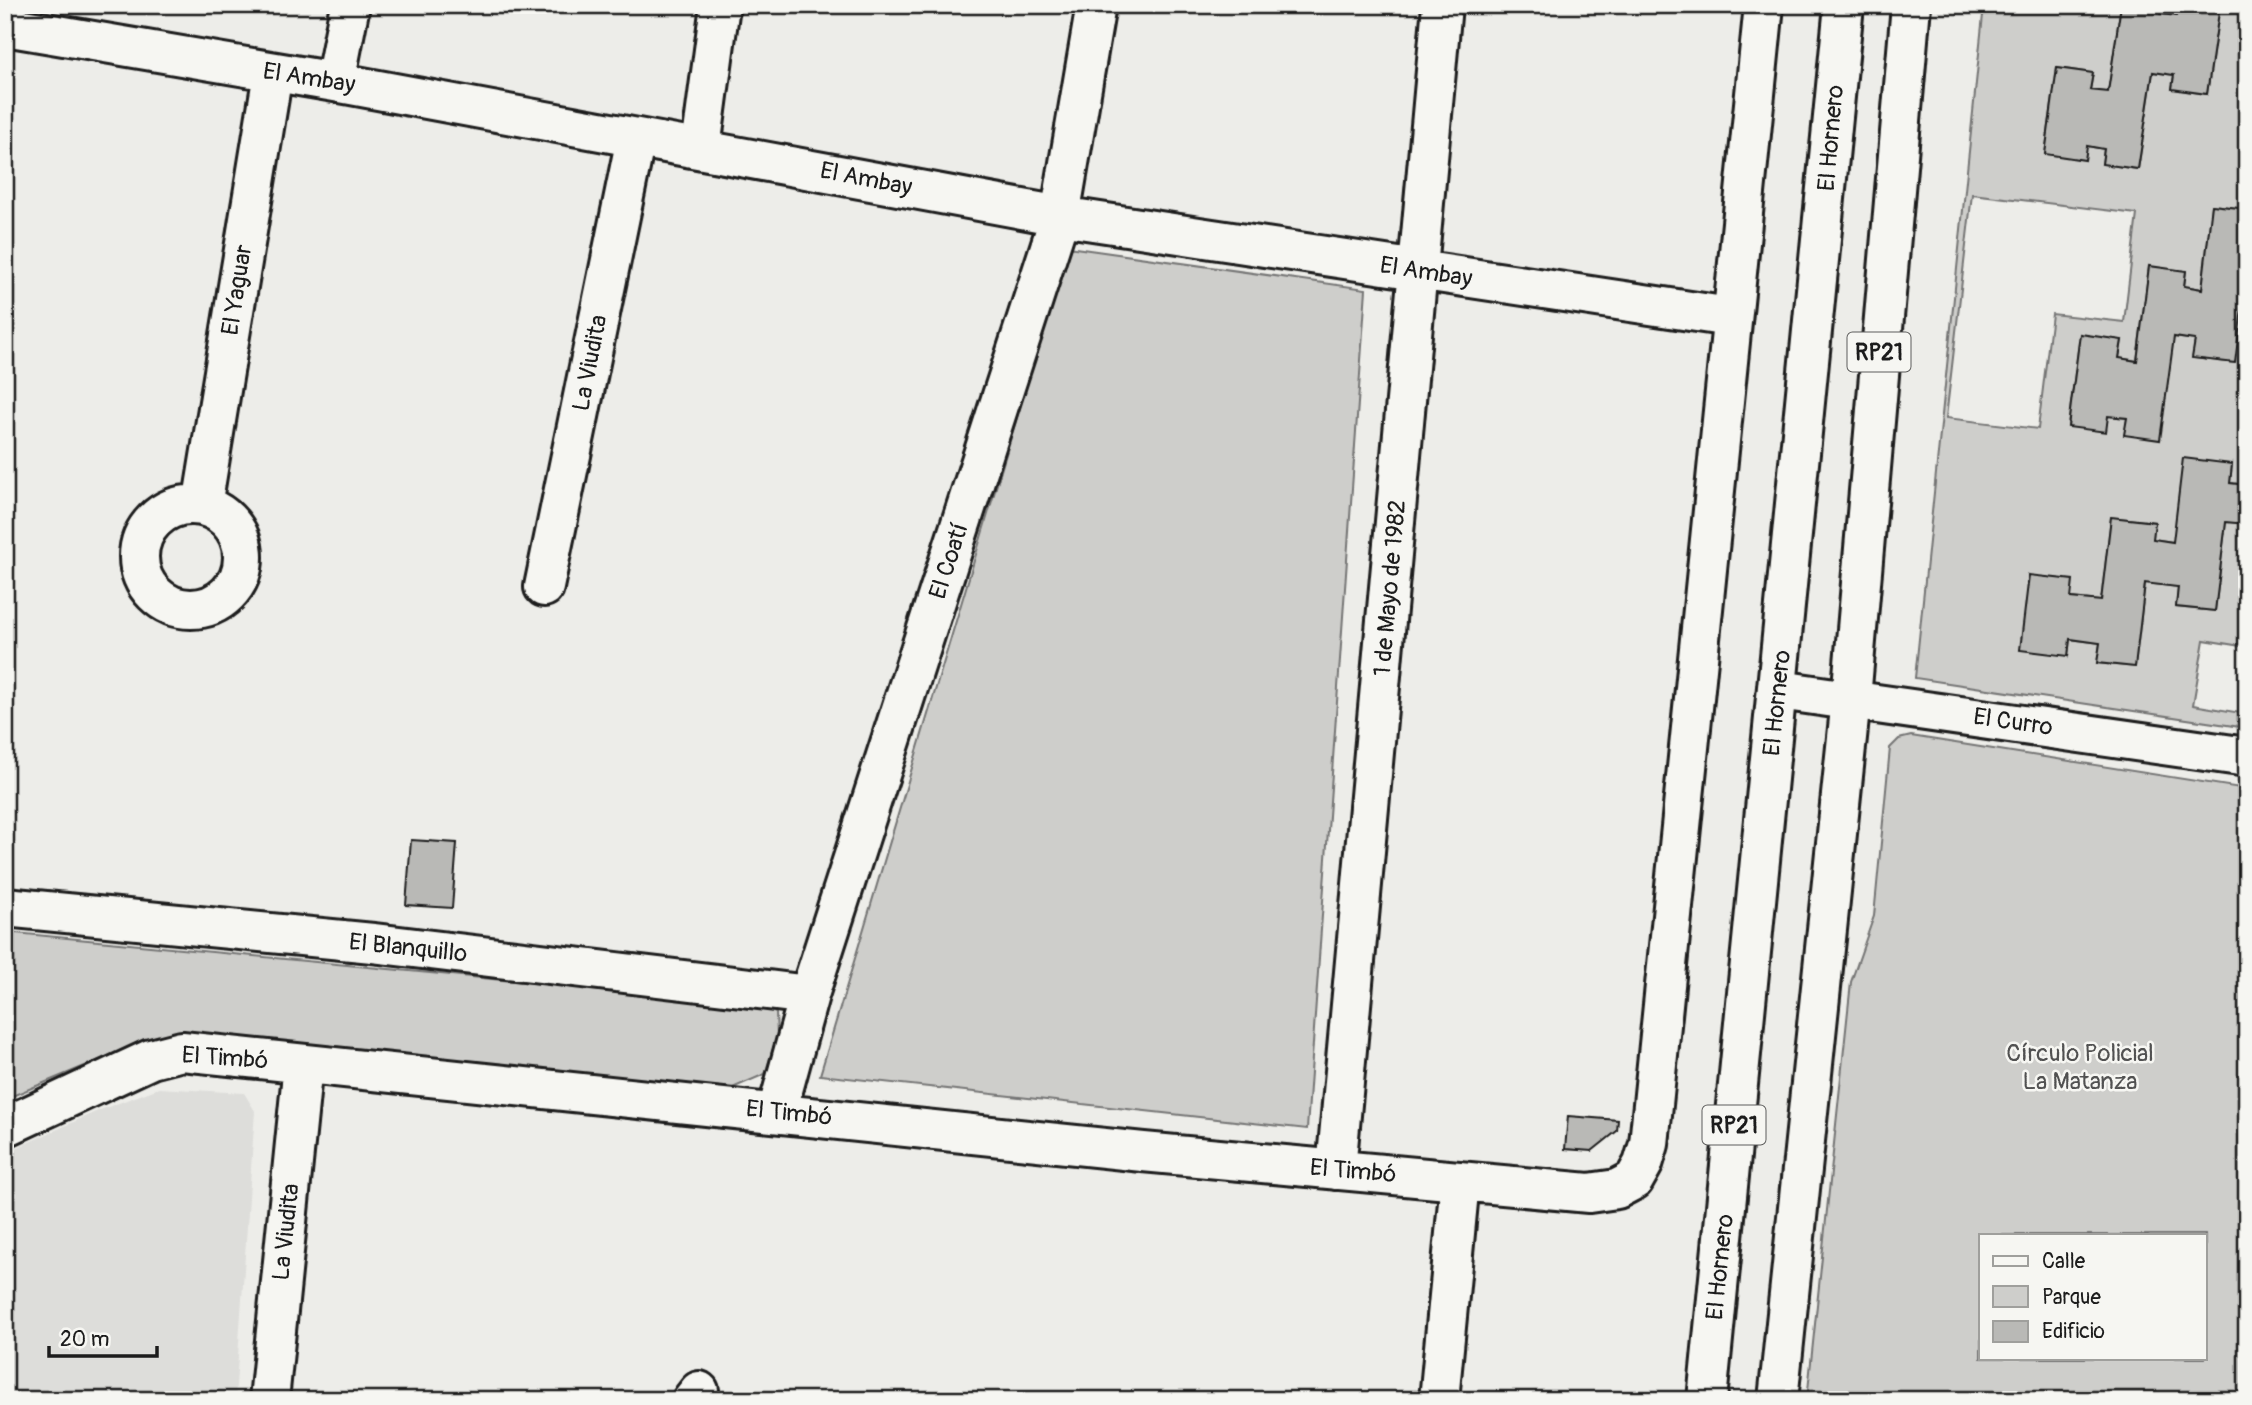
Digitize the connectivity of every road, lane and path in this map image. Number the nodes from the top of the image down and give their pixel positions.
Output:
1 (350, 5) edge
2 (720, 5) edge
3 (1096, 5) edge
4 (1442, 5) edge
5 (1763, 5) edge
6 (1843, 5) edge
7 (1911, 5) edge
8 (5, 26) edge
9 (273, 73) junction
10 (335, 82) junction
11 (636, 138) junction
12 (701, 148) junction
13 (1060, 216) junction
14 (1420, 271) junction
15 (1730, 317) junction
16 (202, 506) dead end
17 (544, 587) dead end
18 (1779, 690) junction
19 (1852, 699) junction
20 (2247, 757) edge
21 (5, 907) edge
22 (809, 995) junction
23 (303, 1064) junction
24 (777, 1112) junction
25 (5, 1127) edge
26 (1336, 1170) junction
27 (1460, 1181) junction
28 (269, 1400) edge
29 (1439, 1400) edge
30 (1707, 1400) edge
31 (1778, 1400) edge

1 - 10 street
2 - 12 street
3 - 13 street, El Coatí
4 - 14 street, 1 de Mayo de 1982
5 - 15 street
6 - 18 street, El Hornero / RP21
7 - 19 street, RP21
8 - 9 street, El Ambay
9 - 10 street, El Ambay
9 - 16 street, El Yaguar
10 - 11 street, El Ambay
11 - 12 street, El Ambay
11 - 17 street, La Viudita
12 - 13 street, El Ambay
13 - 14 street, El Ambay
13 - 22 street, El Coatí
14 - 15 street, El Ambay
14 - 26 street, 1 de Mayo de 1982
15 - 27 street, El Timbó
18 - 19 street, El Curro
18 - 30 street, El Hornero / RP21
19 - 20 street, El Curro
19 - 31 street, RP21
21 - 22 street, El Blanquillo
22 - 24 street, El Coatí
23 - 24 street, El Timbó
23 - 25 street, El Timbó
23 - 28 street, La Viudita
24 - 26 street, El Timbó
26 - 27 street, El Timbó
27 - 29 street

